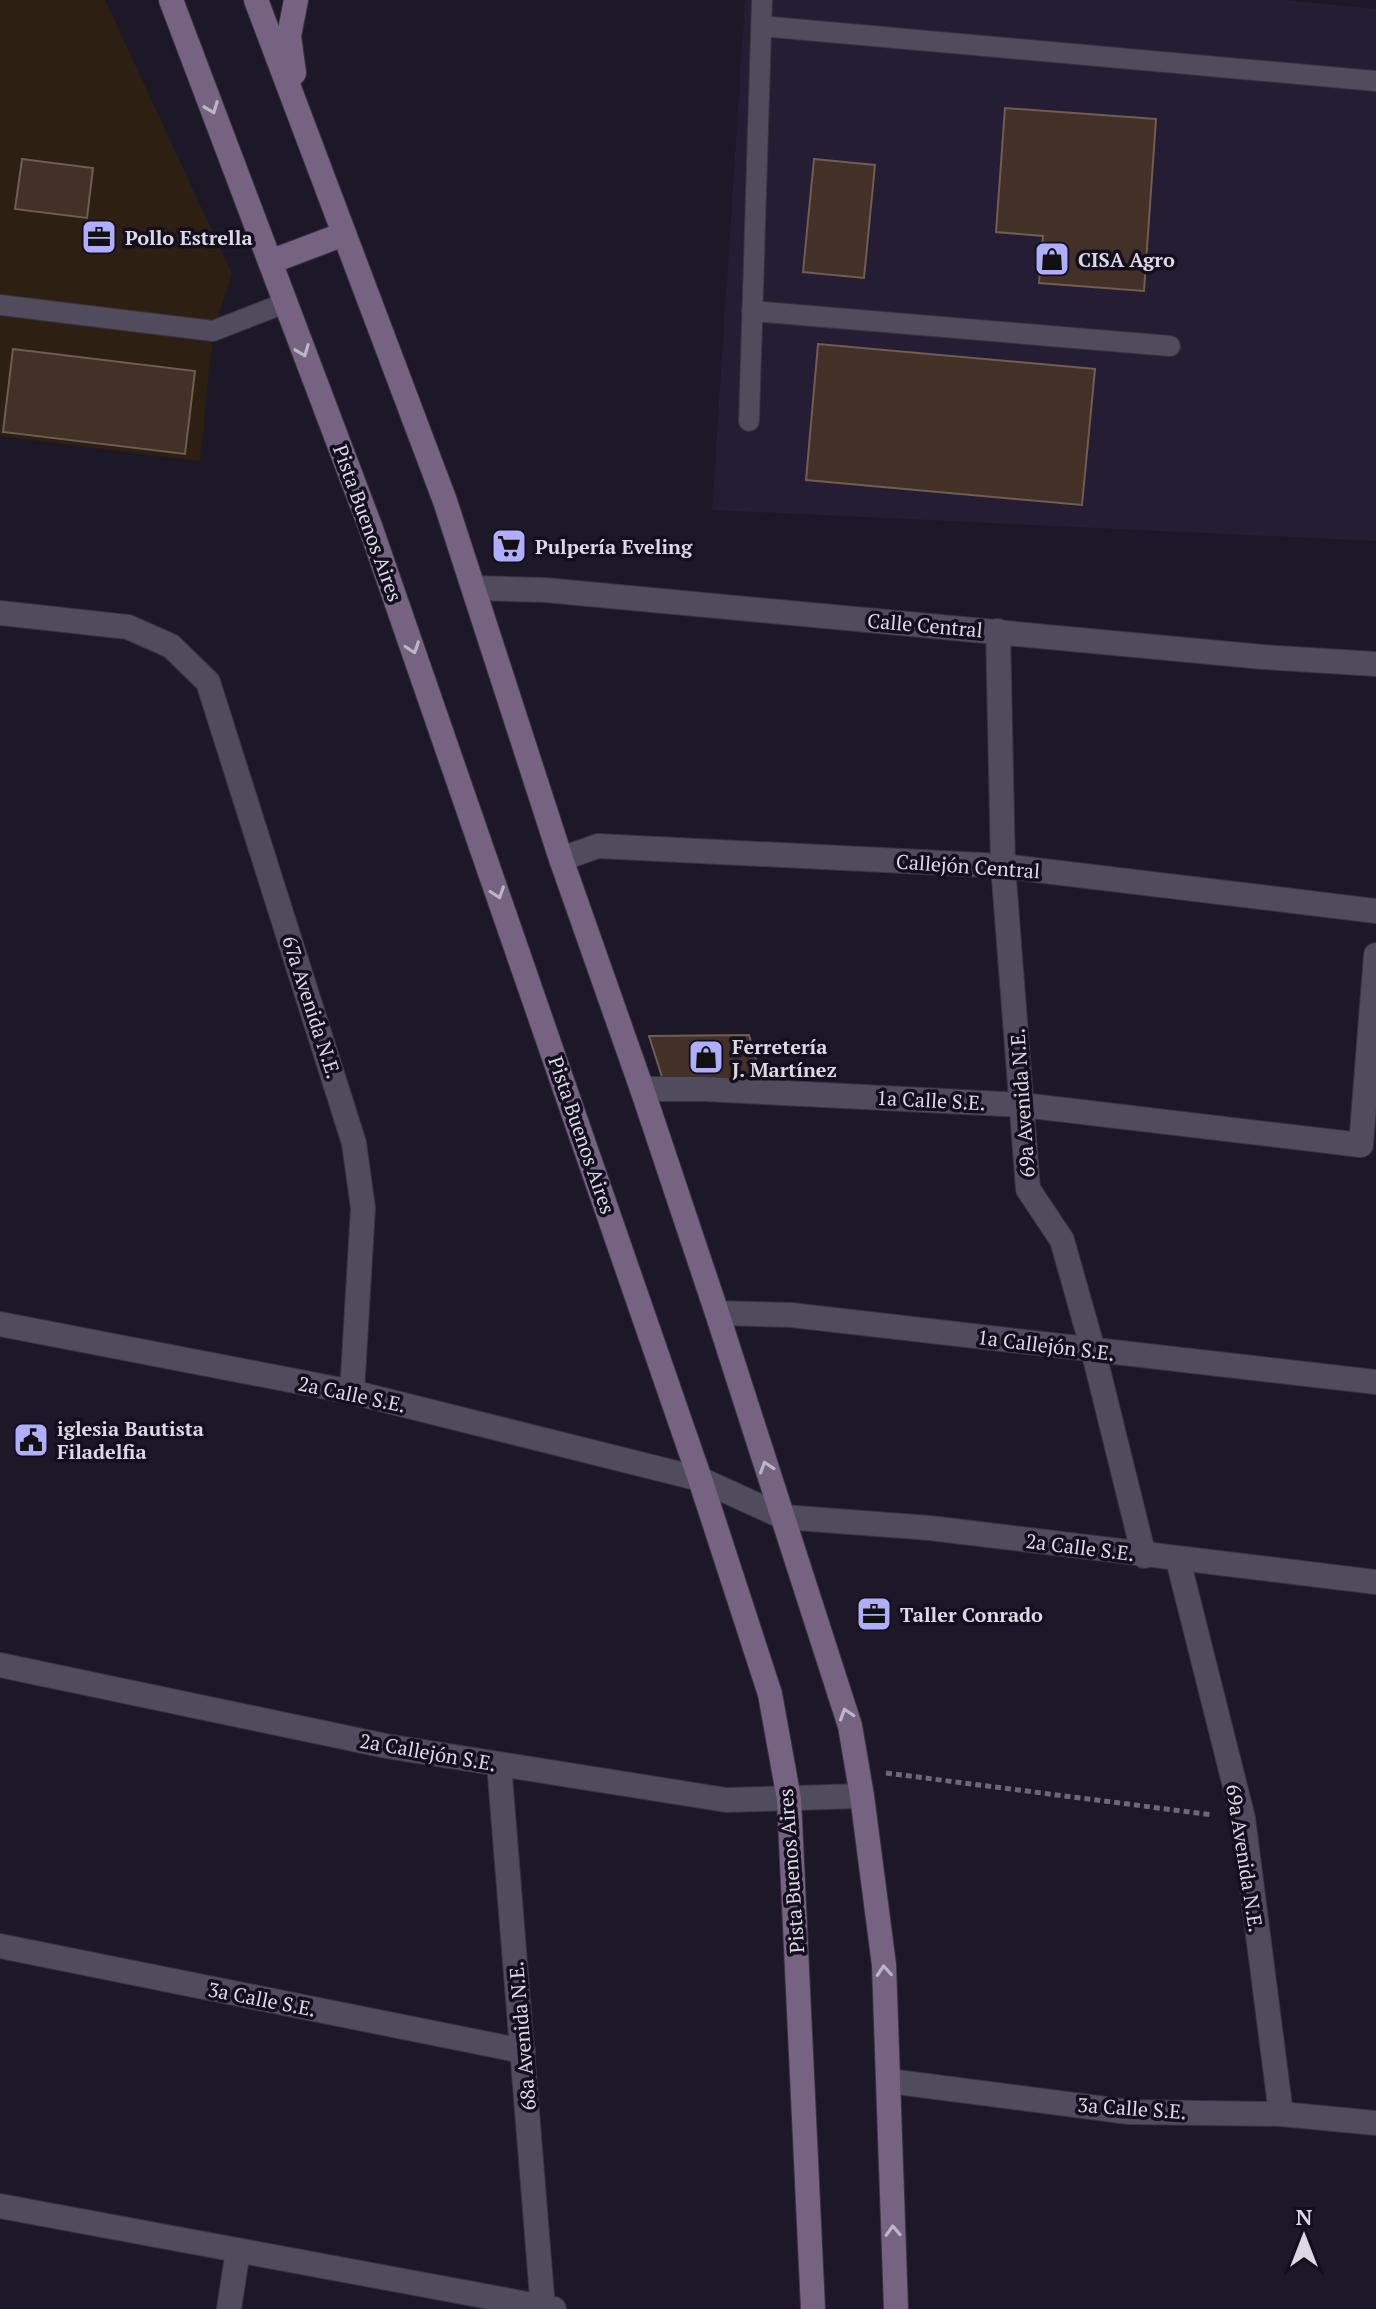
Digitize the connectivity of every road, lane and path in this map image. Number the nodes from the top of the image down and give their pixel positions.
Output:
1 (160, 0) edge
2 (171, 0) edge
3 (256, 0) edge
4 (296, 0) edge
5 (762, 0) edge
6 (761, 26) junction
7 (185, 35) junction
8 (1376, 81) edge
9 (300, 119) junction
10 (344, 234) junction
11 (270, 262) junction
12 (285, 303) junction
13 (0, 305) edge
14 (752, 311) junction
15 (1170, 346) dead end
16 (749, 421) dead end
17 (474, 588) junction
18 (0, 613) edge
19 (998, 631) junction
20 (1376, 664) edge
21 (561, 859) junction
22 (1003, 866) junction
23 (1376, 911) edge
24 (1376, 955) edge
25 (1371, 1075) edge
26 (642, 1089) junction
27 (1023, 1105) junction
28 (717, 1313) junction
29 (0, 1324) edge
30 (1093, 1350) junction
31 (1376, 1382) edge
32 (352, 1392) junction
33 (700, 1479) junction
34 (783, 1517) junction
35 (1144, 1556) junction
36 (1178, 1560) junction
37 (1376, 1582) edge
38 (0, 1665) edge
39 (499, 1764) junction
40 (857, 1769) junction
41 (862, 1796) junction
42 (789, 1799) junction
43 (1243, 1818) junction
44 (0, 1946) edge
45 (523, 2051) junction
46 (889, 2081) junction
47 (1281, 2114) junction
48 (1376, 2123) edge
49 (0, 2206) edge
50 (238, 2250) junction
51 (546, 2308) edge
52 (229, 2309) edge
53 (813, 2309) edge
54 (896, 2309) edge

1 - 7 main road
2 - 7 main road, Pista Buenos Aires
3 - 9 main road
4 - 9 main road
5 - 6 lane
6 - 8 lane
6 - 14 lane
7 -> 11 main road, Pista Buenos Aires
9 - 10 main road
10 - 11 main road
10 - 17 main road
11 - 12 main road, Pista Buenos Aires
12 - 13 lane
12 -> 33 main road, Pista Buenos Aires
14 - 15 lane
14 - 16 lane
17 - 19 street, Calle Central
17 - 21 main road
18 - 32 street, 67a Avenida N.E.
19 - 20 street, Calle Central
19 - 22 street, 69a Avenida N.E.
21 - 22 street, Callejón Central
21 - 26 main road
22 - 23 street, Callejón Central
22 - 27 street, 69a Avenida N.E.
24 - 25 street
25 - 27 street, 1a Calle S.E.
26 - 27 street, 1a Calle S.E.
26 - 28 main road
27 - 30 street, 69a Avenida N.E.
28 - 30 street, 1a Callejón S.E.
34 -> 28 main road
29 - 32 street, 2a Calle S.E.
30 - 31 street, 1a Callejón S.E.
30 - 35 street, 69a Avenida N.E.
32 - 33 street, 2a Calle S.E.
33 - 34 street, 2a Calle S.E.
33 - 42 main road, Pista Buenos Aires
34 - 35 street, 2a Calle S.E.
40 -> 34 main road
35 - 36 street, 2a Calle S.E.
36 - 37 street, 2a Calle S.E.
36 - 43 street, 69a Avenida N.E.
38 - 39 street, 2a Callejón S.E.
39 - 42 street, 2a Callejón S.E.
39 - 45 street, 68a Avenida N.E.
40 - 41 main road
40 - 43 path
41 - 42 street, 2a Callejón S.E.
46 -> 41 main road
42 - 53 main road, Pista Buenos Aires
43 - 47 street, 69a Avenida N.E.
44 - 45 street, 3a Calle S.E.
45 - 51 street, 68a Avenida N.E.
46 - 47 street, 3a Calle S.E.
54 -> 46 main road
47 - 48 street, 3a Calle S.E.
49 - 50 street
50 - 51 street
50 - 52 street

